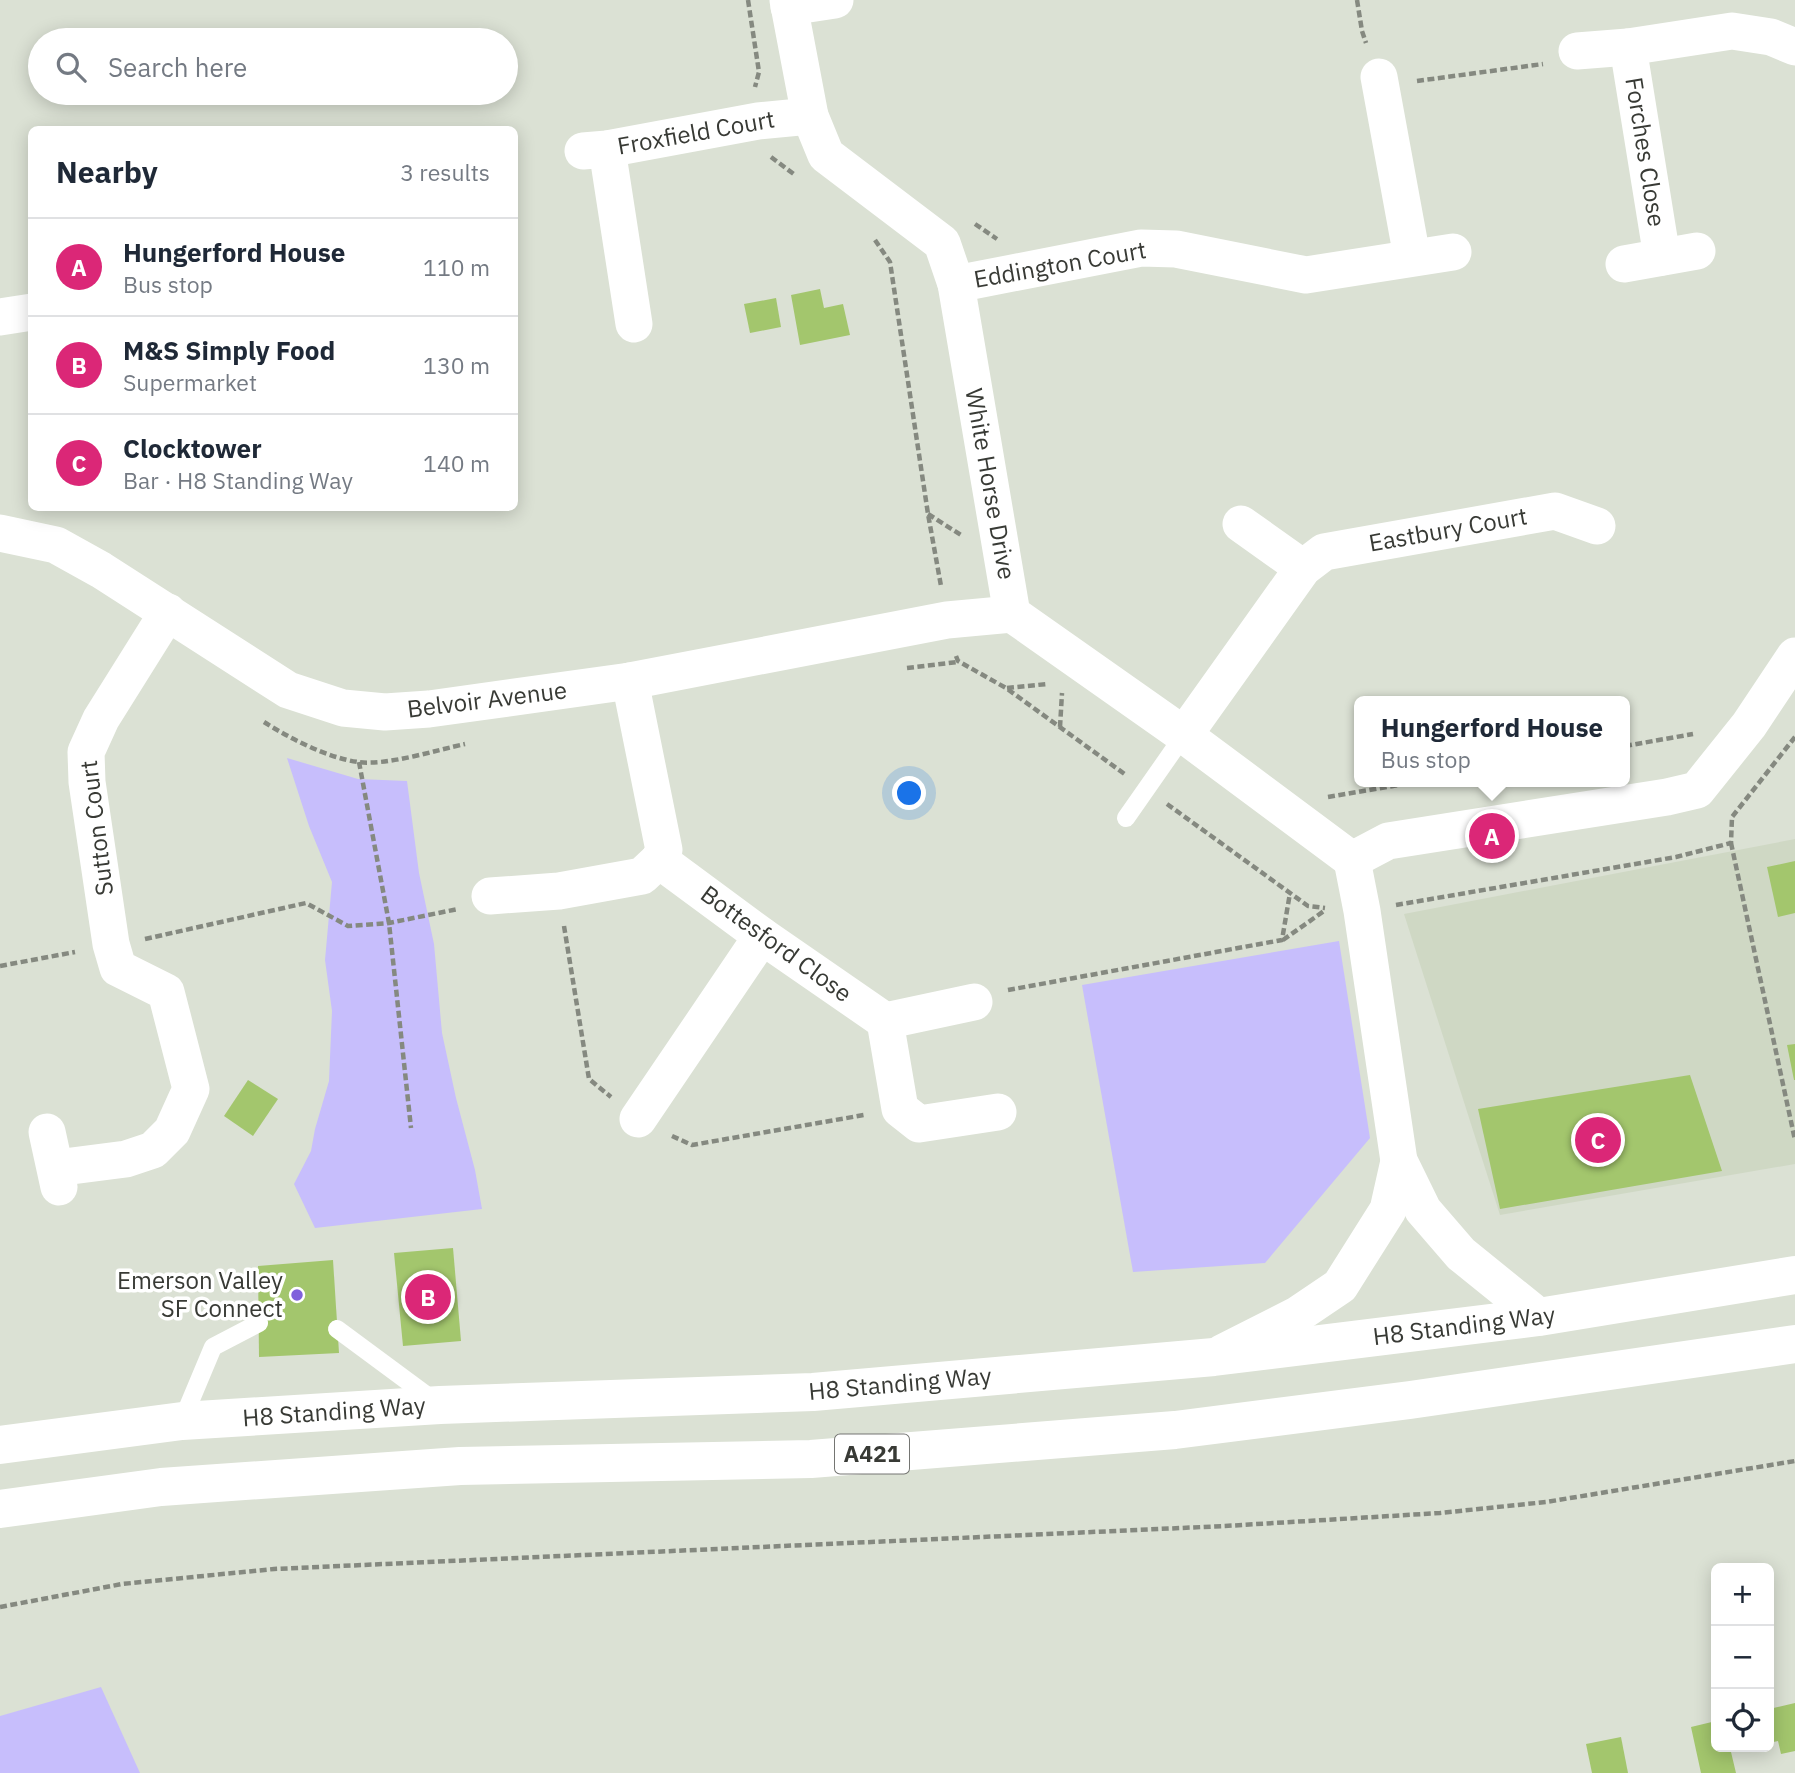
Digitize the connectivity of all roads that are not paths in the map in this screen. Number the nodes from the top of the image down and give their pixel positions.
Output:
1 (835, 0) edge
2 (789, 4) edge
3 (1628, 47) junction
4 (1795, 47) edge
5 (1577, 51) road end
6 (1379, 76) road end
7 (810, 116) junction
8 (1452, 252) dead end
9 (1412, 257) junction
10 (1624, 264) dead end
11 (956, 284) junction
12 (28, 313) edge
13 (0, 317) edge
14 (634, 324) dead end
15 (1241, 524) dead end
16 (1597, 526) dead end
17 (0, 533) edge
18 (1303, 568) junction
19 (167, 612) junction
20 (1013, 614) junction
21 (1795, 656) edge
22 (630, 681) junction
23 (1184, 736) junction
24 (1125, 818) dead end
25 (659, 860) junction
26 (1352, 860) junction
27 (490, 896) road end
28 (762, 936) junction
29 (975, 1002) road end
30 (885, 1021) junction
31 (998, 1112) dead end
32 (638, 1119) dead end
33 (47, 1132) dead end
34 (1399, 1161) junction
35 (1795, 1275) edge
36 (1539, 1317) junction
37 (259, 1323) dead end
38 (337, 1329) dead end
39 (1795, 1344) edge
40 (1214, 1357) junction
41 (440, 1405) junction
42 (182, 1421) junction
43 (0, 1445) edge
44 (0, 1509) edge

1 - 2 street
2 - 7 street, White Horse Drive
3 - 4 street, Forches Close
3 - 5 street, Forches Close
3 - 10 street, Forches Close
6 - 9 street
7 - 11 street, White Horse Drive
7 - 14 street, Froxfield Court
8 - 9 street, Eddington Court
9 - 11 street, Eddington Court
11 - 20 street, White Horse Drive
12 - 13 street
15 - 18 street
16 - 18 street, Eastbury Court
17 - 19 street, Belvoir Avenue
18 - 23 street, Eastbury Court
19 - 22 street, Belvoir Avenue
19 - 33 street, Sutton Court
20 - 22 street, Belvoir Avenue
20 - 23 street, White Horse Drive
21 - 26 street
22 - 25 street
23 - 24 lane
23 - 26 street, White Horse Drive
25 - 27 street
25 - 28 street, Bottesford Close
26 - 34 street
28 - 30 street, Bottesford Close
28 - 32 street
29 - 30 street
30 - 31 street
34 - 36 street
34 - 40 street
35 - 36 highway, H8 Standing Way
36 - 40 highway, H8 Standing Way
37 - 42 lane
38 - 41 lane
39 - 44 highway, A421
40 - 41 highway, H8 Standing Way
41 - 42 highway, H8 Standing Way
42 - 43 highway, H8 Standing Way

